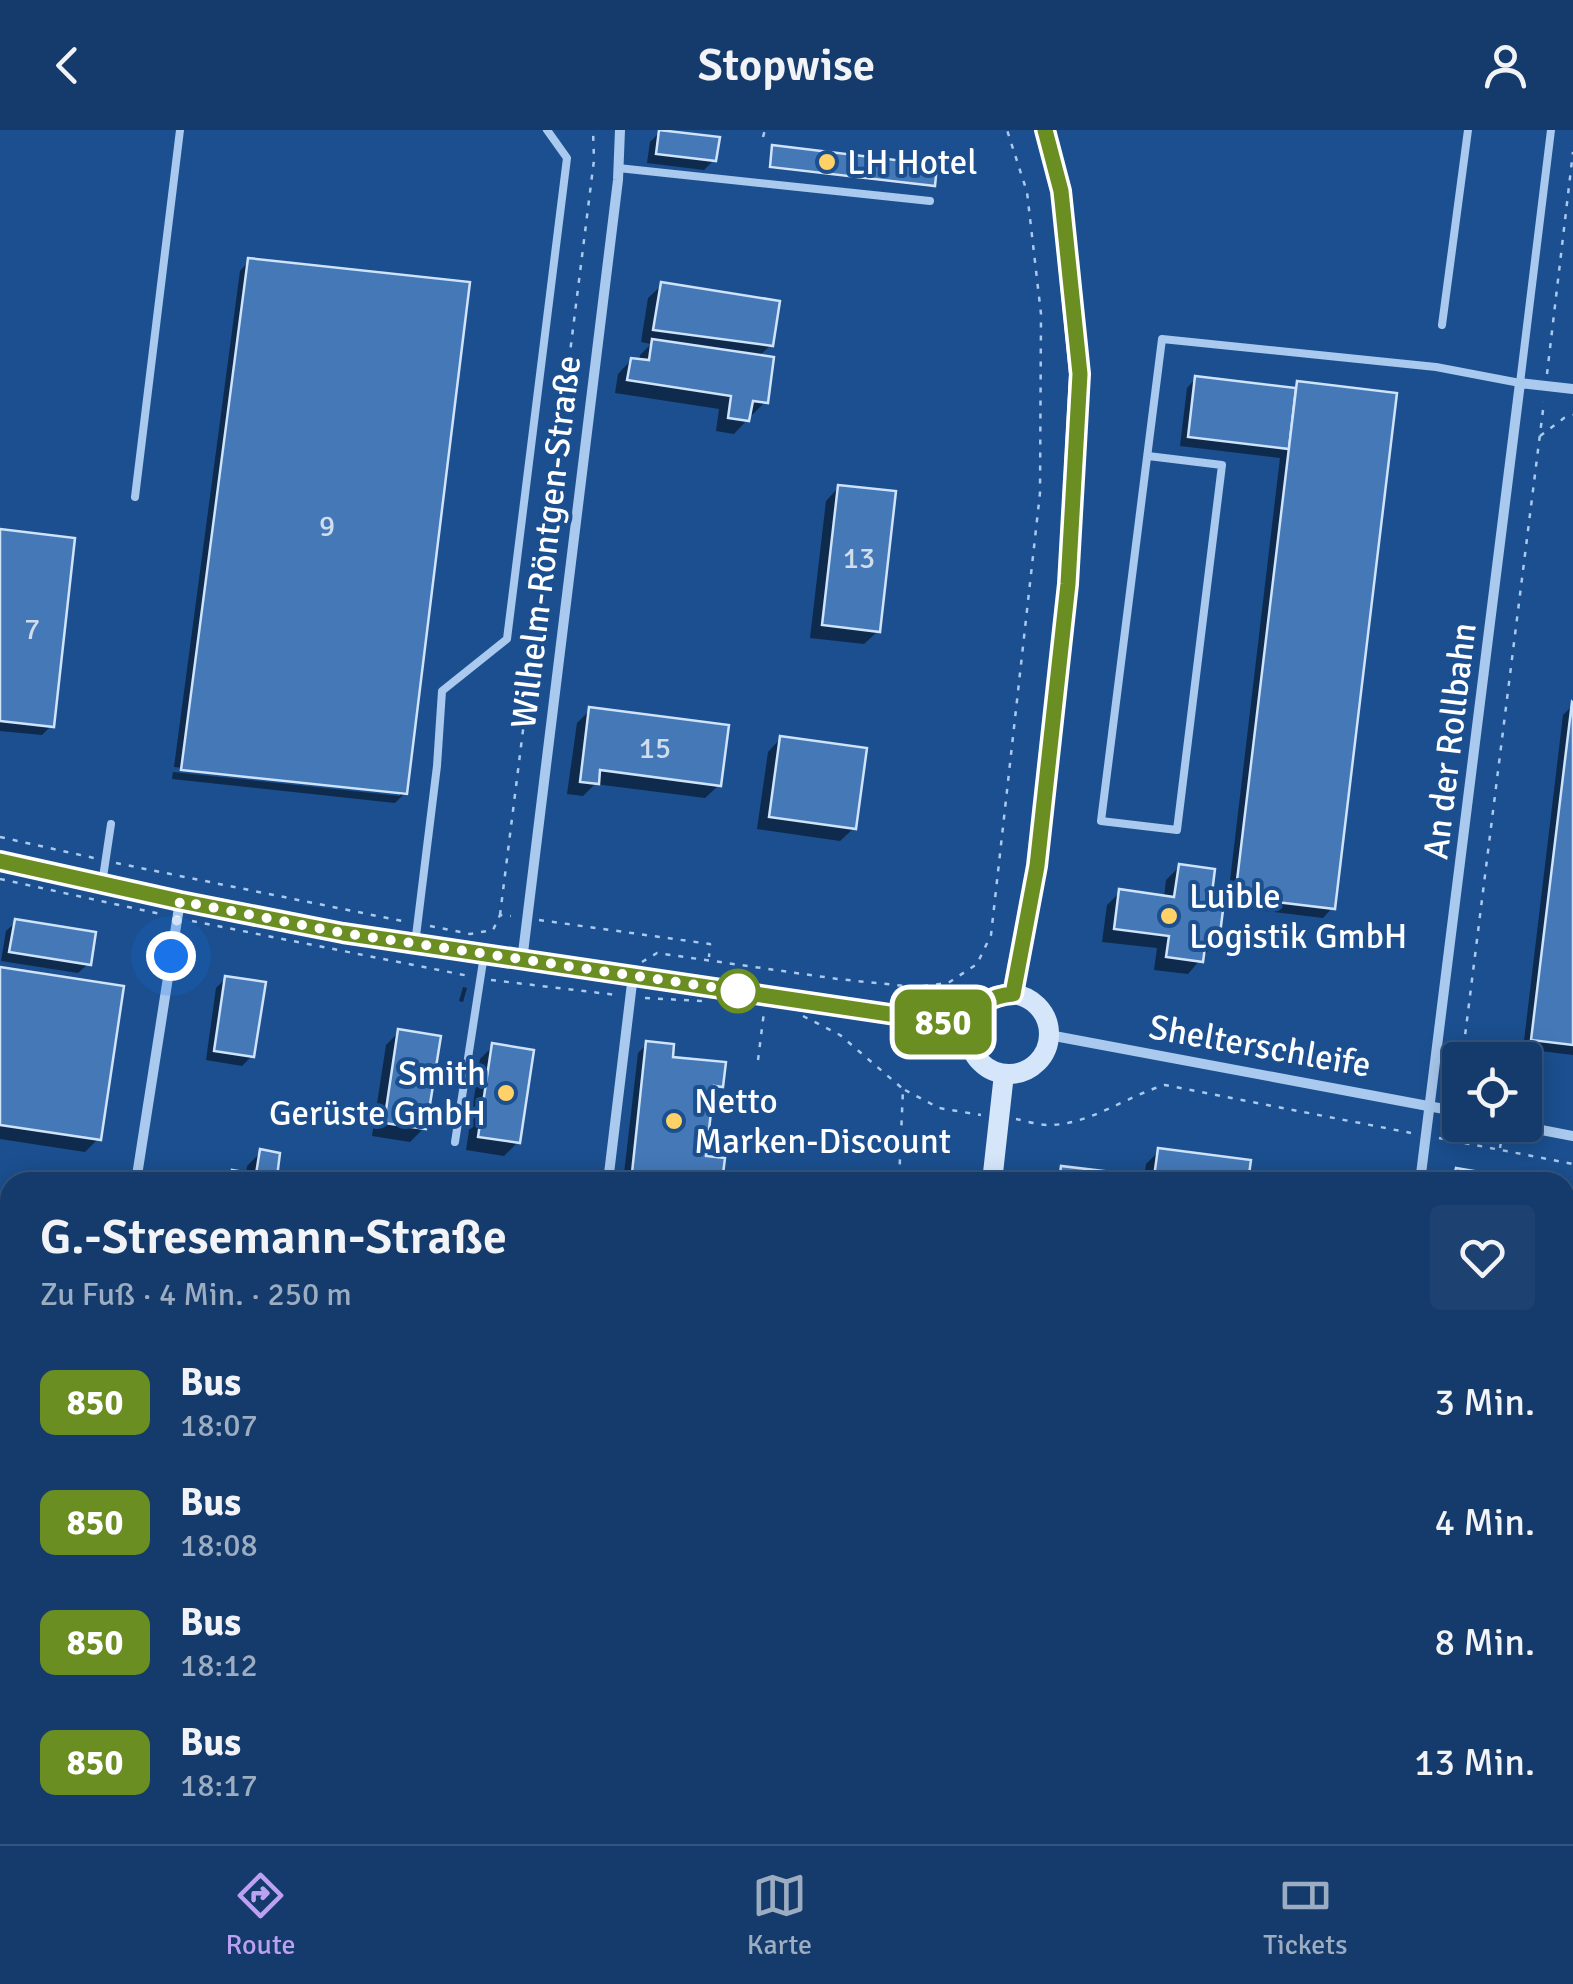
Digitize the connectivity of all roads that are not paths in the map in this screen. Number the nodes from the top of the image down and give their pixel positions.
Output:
1 (180, 130) edge
2 (547, 130) edge
3 (620, 130) edge
4 (1044, 130) edge
5 (1468, 130) edge
6 (1551, 130) edge
7 (618, 168) junction
8 (930, 201) dead end
9 (1442, 325) dead end
10 (1520, 383) junction
11 (1573, 389) edge
12 (1148, 456) junction
13 (135, 497) dead end
14 (111, 824) dead end
15 (0, 861) edge
16 (102, 884) junction
17 (180, 901) junction
18 (415, 944) junction
19 (484, 955) junction
20 (522, 961) junction
21 (633, 976) junction
22 (1013, 994) junction
23 (970, 1026) junction
24 (1049, 1035) junction
25 (1004, 1074) junction
26 (1432, 1106) junction
27 (1442, 1108) edge
28 (1542, 1130) edge
29 (1573, 1136) edge
30 (456, 1142) dead end
31 (138, 1172) edge
32 (609, 1172) edge
33 (993, 1172) edge
34 (1421, 1172) edge

1 - 13 lane
2 - 18 lane
3 - 7 street, Wilhelm-Röntgen-Straße
4 - 22 main road
5 - 9 lane
6 - 10 lane
7 - 8 lane
7 - 20 street, Wilhelm-Röntgen-Straße
10 - 11 street
10 - 12 lane
10 - 26 street, An der Rollbahn
12 - 12 lane
14 - 16 lane
15 - 16 street
16 - 17 street
17 - 18 street
17 - 31 street
18 - 19 street
19 - 20 street
19 - 30 lane
20 - 21 street
21 - 23 street
21 - 32 street
22 - 23 main road
22 - 24 main road
23 - 25 main road
24 - 25 main road
24 - 26 street, Shelterschleife
25 - 33 main road
26 - 27 street, Shelterschleife
26 - 34 street, An der Rollbahn
28 - 29 street

